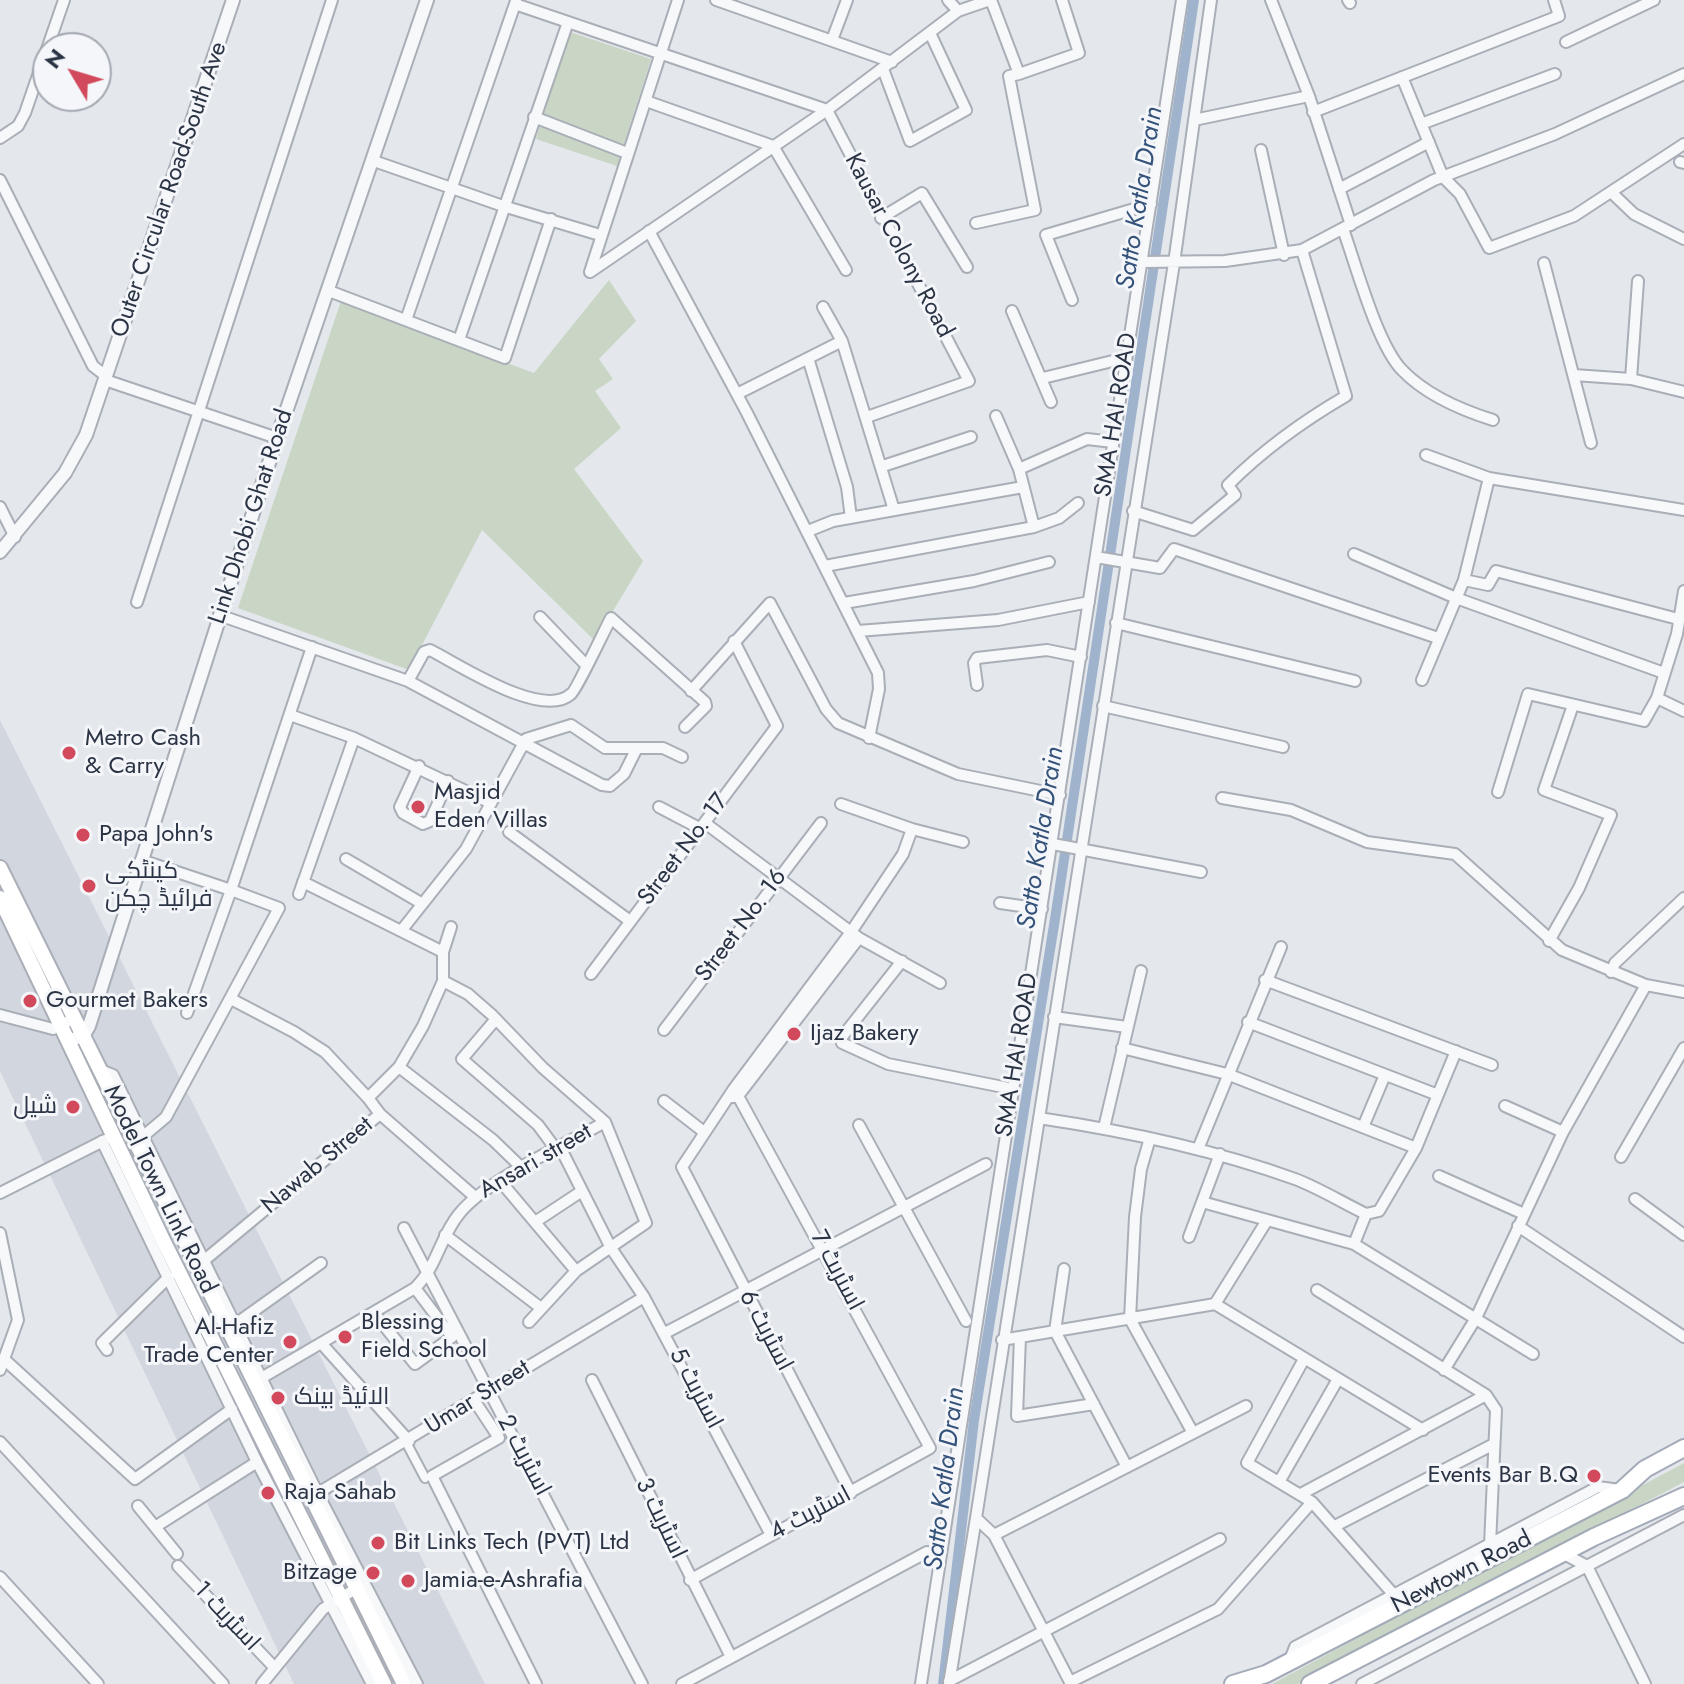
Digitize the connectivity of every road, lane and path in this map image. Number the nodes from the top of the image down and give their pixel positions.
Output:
1 (64, 0) edge
2 (233, 0) edge
3 (332, 0) edge
4 (427, 0) edge
5 (678, 0) edge
6 (716, 0) edge
7 (847, 0) edge
8 (949, 0) edge
9 (990, 0) edge
10 (1062, 0) edge
11 (1182, 0) edge
12 (1211, 0) edge
13 (1271, 0) edge
14 (1554, 0) edge
15 (1654, 0) edge
16 (516, 2) edge
17 (958, 11) junction
18 (568, 22) junction
19 (930, 33) junction
20 (832, 40) junction
21 (1566, 42) dead end
22 (661, 53) junction
23 (888, 66) junction
24 (1019, 74) junction
25 (1555, 74) dead end
26 (1684, 74) edge
27 (1402, 77) junction
28 (1309, 96) junction
29 (646, 101) junction
30 (827, 110) junction
31 (1313, 112) junction
32 (534, 117) junction
33 (1194, 120) junction
34 (1421, 124) junction
35 (0, 138) edge
36 (1429, 142) junction
37 (1684, 144) edge
38 (773, 146) junction
39 (1261, 150) dead end
40 (627, 153) junction
41 (374, 161) junction
42 (1443, 177) junction
43 (0, 180) edge
44 (453, 187) junction
45 (1339, 189) junction
46 (1612, 193) junction
47 (1151, 204) junction
48 (503, 206) junction
49 (881, 218) junction
50 (551, 219) junction
51 (976, 223) dead end
52 (1347, 227) junction
53 (649, 231) junction
54 (600, 235) junction
55 (1684, 239) edge
56 (1302, 250) junction
57 (1284, 255) junction
58 (1147, 262) junction
59 (1170, 263) junction
60 (1544, 263) dead end
61 (967, 267) dead end
62 (846, 270) dead end
63 (1638, 281) dead end
64 (329, 291) junction
65 (1072, 300) dead end
66 (823, 307) dead end
67 (1012, 311) dead end
68 (406, 320) junction
69 (459, 340) junction
70 (842, 341) junction
71 (808, 358) junction
72 (1125, 358) junction
73 (1574, 375) junction
74 (106, 378) junction
75 (1043, 378) junction
76 (1631, 379) junction
77 (1684, 392) edge
78 (737, 394) junction
79 (1051, 402) dead end
80 (199, 411) junction
81 (996, 416) dead end
82 (867, 417) junction
83 (1493, 420) dead end
84 (971, 437) dead end
85 (277, 438) junction
86 (1113, 442) junction
87 (1591, 443) dead end
88 (1426, 455) dead end
89 (883, 466) junction
90 (1019, 469) junction
91 (1489, 478) junction
92 (1023, 487) junction
93 (1078, 503) dead end
94 (0, 507) edge
95 (894, 510) junction
96 (1684, 510) edge
97 (1133, 511) junction
98 (851, 518) junction
99 (1034, 527) junction
100 (808, 531) junction
101 (15, 537) junction
102 (0, 552) edge
103 (1354, 554) dead end
104 (1099, 558) junction
105 (1122, 561) junction
106 (1049, 562) dead end
107 (825, 566) junction
108 (1464, 580) junction
109 (1684, 591) edge
110 (1456, 598) junction
111 (137, 602) dead end
112 (1089, 602) junction
113 (844, 603) junction
114 (219, 615) junction
115 (540, 617) dead end
116 (1678, 619) junction
117 (1116, 623) junction
118 (858, 631) junction
119 (1438, 638) junction
120 (734, 641) junction
121 (312, 647) junction
122 (1081, 657) junction
123 (585, 664) junction
124 (1664, 673) junction
125 (1422, 680) dead end
126 (408, 681) junction
127 (1355, 681) dead end
128 (977, 685) dead end
129 (691, 691) junction
130 (1657, 698) junction
131 (1573, 705) junction
132 (1103, 706) junction
133 (1684, 711) edge
134 (290, 715) junction
135 (685, 727) dead end
136 (354, 738) junction
137 (869, 738) junction
138 (523, 744) junction
139 (1283, 747) dead end
140 (637, 748) junction
141 (682, 757) dead end
142 (419, 766) junction
143 (448, 781) junction
144 (1498, 792) dead end
145 (1060, 795) junction
146 (1222, 798) dead end
147 (491, 803) junction
148 (841, 804) dead end
149 (659, 807) dead end
150 (821, 823) dead end
151 (703, 826) junction
152 (912, 829) junction
153 (509, 832) dead end
154 (963, 842) dead end
155 (1056, 844) junction
156 (1078, 848) junction
157 (346, 859) dead end
158 (141, 860) junction
159 (0, 868) edge
160 (1201, 872) dead end
161 (779, 878) junction
162 (303, 882) junction
163 (231, 890) junction
164 (299, 894) dead end
165 (0, 898) edge
166 (1684, 898) edge
167 (421, 903) junction
168 (1000, 903) dead end
169 (1042, 909) junction
170 (630, 921) junction
171 (451, 927) dead end
172 (401, 931) junction
173 (855, 935) junction
174 (1549, 941) junction
175 (1281, 947) dead end
176 (443, 952) junction
177 (902, 961) junction
178 (1141, 971) dead end
179 (1611, 972) junction
180 (591, 974) dead end
181 (1265, 980) junction
182 (443, 981) junction
183 (940, 983) dead end
184 (1646, 985) junction
185 (1684, 992) edge
186 (231, 999) junction
187 (187, 1013) dead end
188 (0, 1015) edge
189 (1054, 1017) junction
190 (496, 1019) junction
191 (69, 1022) junction
192 (1248, 1022) junction
193 (1127, 1027) junction
194 (664, 1030) dead end
195 (76, 1038) junction
196 (1122, 1048) junction
197 (1684, 1048) edge
198 (1456, 1051) junction
199 (1492, 1065) dead end
200 (399, 1067) junction
201 (1227, 1074) junction
202 (1385, 1075) junction
203 (1013, 1089) junction
204 (1438, 1095) junction
205 (734, 1096) junction
206 (368, 1098) junction
207 (664, 1101) dead end
208 (1505, 1106) dead end
209 (380, 1114) junction
210 (1039, 1118) junction
211 (605, 1122) junction
212 (859, 1125) dead end
213 (1363, 1127) junction
214 (1104, 1128) junction
215 (704, 1132) junction
216 (1563, 1132) junction
217 (1150, 1138) junction
218 (107, 1139) junction
219 (140, 1139) junction
220 (558, 1148) junction
221 (1416, 1148) junction
222 (1198, 1149) junction
223 (1220, 1154) junction
224 (1621, 1157) dead end
225 (986, 1164) dead end
226 (523, 1169) junction
227 (1439, 1176) dead end
228 (501, 1182) junction
229 (582, 1191) junction
230 (0, 1193) edge
231 (475, 1197) junction
232 (1635, 1199) dead end
233 (1202, 1202) junction
234 (903, 1208) junction
235 (1366, 1214) junction
236 (1524, 1214) junction
237 (1684, 1219) edge
238 (535, 1222) junction
239 (1266, 1222) junction
240 (1518, 1226) junction
241 (404, 1228) dead end
242 (0, 1233) edge
243 (1681, 1233) edge
244 (445, 1235) junction
245 (1189, 1237) dead end
246 (1354, 1244) junction
247 (611, 1248) junction
248 (824, 1249) junction
249 (201, 1263) junction
250 (321, 1263) dead end
251 (1064, 1269) dead end
252 (576, 1271) junction
253 (428, 1275) junction
254 (169, 1277) junction
255 (415, 1288) junction
256 (1317, 1290) dead end
257 (745, 1292) junction
258 (644, 1297) junction
259 (1215, 1304) junction
260 (541, 1308) junction
261 (374, 1313) junction
262 (1476, 1318) junction
263 (1130, 1319) junction
264 (966, 1321) dead end
265 (529, 1322) dead end
266 (237, 1323) junction
267 (1055, 1331) junction
268 (665, 1333) junction
269 (1020, 1337) junction
270 (1684, 1337) edge
271 (1002, 1340) junction
272 (321, 1343) junction
273 (107, 1350) dead end
274 (1533, 1354) dead end
275 (1304, 1359) junction
276 (2, 1365) edge
277 (1444, 1370) junction
278 (1338, 1379) junction
279 (258, 1380) junction
280 (592, 1380) dead end
281 (489, 1391) junction
282 (1486, 1395) junction
283 (474, 1400) junction
284 (1094, 1404) junction
285 (1246, 1406) dead end
286 (232, 1409) junction
287 (1423, 1430) junction
288 (1193, 1433) junction
289 (0, 1442) edge
290 (408, 1442) junction
291 (1494, 1444) junction
292 (930, 1448) joint
293 (1684, 1448) edge
294 (1684, 1459) edge
295 (257, 1462) junction
296 (1127, 1467) junction
297 (429, 1477) junction
298 (1279, 1482) junction
299 (1684, 1487) edge
300 (1622, 1490) junction
301 (851, 1493) junction
302 (1301, 1494) junction
303 (314, 1495) junction
304 (1684, 1496) edge
305 (1312, 1502) junction
306 (138, 1506) dead end
307 (1684, 1515) edge
308 (976, 1518) junction
309 (1639, 1518) junction
310 (1335, 1526) junction
311 (155, 1527) junction
312 (771, 1535) junction
313 (994, 1535) junction
314 (1594, 1537) junction
315 (1220, 1539) dead end
316 (1490, 1545) junction
317 (927, 1552) dead end
318 (177, 1554) dead end
319 (1564, 1554) junction
320 (178, 1566) dead end
321 (1587, 1566) junction
322 (0, 1577) edge
323 (690, 1580) junction
324 (357, 1588) junction
325 (1394, 1595) junction
326 (336, 1600) junction
327 (1043, 1629) junction
328 (731, 1657) junction
329 (1289, 1663) junction
330 (274, 1667) junction
331 (1261, 1679) edge
332 (949, 1683) edge
333 (1070, 1683) edge
334 (98, 1684) edge
335 (223, 1684) edge
336 (262, 1684) edge
337 (372, 1684) edge
338 (384, 1684) edge
339 (404, 1684) edge
340 (417, 1684) edge
341 (536, 1684) edge
342 (642, 1684) edge
343 (682, 1684) edge
344 (921, 1684) edge
345 (1233, 1684) edge
346 (1310, 1684) edge
347 (1362, 1684) edge
348 (1645, 1684) edge

1 - 35 street
2 - 74 street, Outer Circular Road-South Ave
3 - 80 street
4 - 41 street, Link Dhobi Ghat Road
5 - 22 street
6 - 20 street
7 - 20 street
8 - 17 street
9 - 17 street
9 - 24 street
10 - 24 street
11 - 47 street, SMA HAI ROAD
12 - 33 street
13 - 28 street
14 - 27 street
15 - 21 street
16 - 18 street
16 - 44 street
17 - 19 street
18 - 22 street
18 - 32 street
19 - 23 street
19 - 23 street
20 - 23 street
22 - 29 street
22 - 30 street
23 - 30 street
24 - 51 street
25 - 34 street
26 - 42 street
27 - 31 street
27 - 34 street
28 - 31 street
28 - 33 street
29 - 38 street
29 - 40 street
30 - 38 street
30 - 49 street, Kausar Colony Road
31 - 45 street
32 - 40 street
32 - 48 street
33 - 59 street
34 - 36 street
36 - 42 street
36 - 45 street
37 - 46 street
38 - 53 street
38 - 62 street
39 - 57 street
40 - 54 street
41 - 44 street
41 - 64 street, Link Dhobi Ghat Road
42 - 46 street
42 - 52 street
43 - 74 street
44 - 48 street
44 - 68 street
45 - 52 street
46 - 55 street
47 - 58 street, SMA HAI ROAD
47 - 65 street
48 - 50 street
48 - 69 street
49 - 61 street
49 - 82 street, Kausar Colony Road
50 - 54 street
50 - 69 street
52 - 56 street
52 - 83 street
53 - 54 street
53 - 78 street
56 - 57 street
56 - 97 street
57 - 59 street
58 - 59 street
58 - 72 street, SMA HAI ROAD
59 - 97 street
60 - 73 street
63 - 76 street
64 - 68 street
64 - 85 street, Link Dhobi Ghat Road
66 - 70 street
67 - 75 street
68 - 69 street
70 - 71 street
70 - 82 street
71 - 78 street
71 - 98 street
72 - 75 street
72 - 86 street, SMA HAI ROAD
73 - 76 street
73 - 87 street
74 - 80 street
74 - 101 street, Outer Circular Road-South Ave
75 - 79 street
76 - 77 street
78 - 100 street
80 - 85 street
80 - 111 street
81 - 90 street
82 - 89 street
84 - 89 street
85 - 114 street, Link Dhobi Ghat Road
86 - 90 street
86 - 104 street, SMA HAI ROAD
88 - 91 street
89 - 95 street
90 - 92 street
91 - 96 street
91 - 108 street
92 - 95 street
92 - 99 street
93 - 99 street
94 - 101 street
95 - 98 street
97 - 105 street
98 - 100 street
99 - 107 street
100 - 107 street
101 - 102 street, Outer Circular Road-South Ave
103 - 110 street
104 - 105 street
104 - 112 street, SMA HAI ROAD
105 - 117 street
105 - 119 street
106 - 113 street
107 - 113 street
108 - 110 street
108 - 116 street
109 - 116 street
110 - 119 street
110 - 124 street
112 - 118 street
112 - 122 street, SMA HAI ROAD
113 - 118 street
114 - 121 street
114 - 158 street, Link Dhobi Ghat Road
115 - 123 street
116 - 124 street
117 - 127 street
117 - 132 street
118 - 137 street
119 - 125 street
120 - 129 street
120 - 137 street
120 - 151 street, Street No. 17
121 - 126 street
121 - 134 street
122 - 128 street
122 - 145 street, SMA HAI ROAD
123 - 126 street
123 - 129 street
124 - 130 street
126 - 138 street
129 - 135 street
130 - 131 street
130 - 133 street
131 - 144 street
131 - 174 street
132 - 139 street
132 - 156 street
134 - 136 street
134 - 163 street
136 - 142 street
136 - 162 street
137 - 145 street
138 - 140 street
138 - 140 street
138 - 147 street
140 - 141 street
142 - 143 street
142 - 143 street
143 - 147 street
145 - 155 street, SMA HAI ROAD
146 - 174 street
147 - 167 street
148 - 152 street
149 - 151 street
150 - 161 street, Street No. 16
151 - 161 street
151 - 170 street, Street No. 17
152 - 154 street
152 - 173 street
153 - 170 street
155 - 156 street
155 - 169 street, SMA HAI ROAD
156 - 160 street
156 - 189 street
157 - 167 street
158 - 163 street
158 - 195 street, Link Dhobi Ghat Road
159 - 191 main road, Model Town Link Road
161 - 173 street
161 - 194 street, Street No. 16
162 - 164 street
162 - 172 street
163 - 186 street
163 - 187 street
165 - 191 main road, Model Town Link Road
166 - 179 street
167 - 172 street
168 - 169 street
169 - 203 street, SMA HAI ROAD
170 - 180 street, Street No. 17
171 - 176 street
172 - 176 street
173 - 177 street
173 - 205 street
174 - 179 street
175 - 181 street
176 - 182 street
177 - 183 street
177 - 203 street
178 - 193 street
179 - 184 street
181 - 192 street
181 - 198 street
182 - 190 street
182 - 200 street
184 - 185 street
184 - 216 street
186 - 206 street
186 - 219 street
188 - 191 street
189 - 193 street
189 - 210 street
190 - 211 street
190 - 220 street, اسٹریٹ 5
191 - 195 main road, Model Town Link Road
192 - 201 street
192 - 202 street
193 - 196 street
195 - 218 main road, Model Town Link Road
195 - 219 main road, Model Town Link Road
196 - 201 street
196 - 214 street
197 - 224 street
198 - 199 street
198 - 204 street
200 - 206 street
200 - 226 street
201 - 213 street
201 - 222 street
202 - 204 street
202 - 213 street
203 - 344 street, SMA HAI ROAD
204 - 221 street
205 - 215 street
205 - 248 street, اسٹریٹ 7
206 - 209 street
207 - 215 street
208 - 216 street
209 - 231 street, Nawab Street
209 - 249 street, Nawab Street
210 - 214 street
210 - 271 street
211 - 220 street, Ansari street
211 - 247 street
212 - 234 street
213 - 221 street
214 - 217 street
215 - 257 street, اسٹریٹ 6
216 - 236 street
217 - 222 street
217 - 263 street
218 - 230 street
218 - 254 street
218 - 326 main road, Model Town Link Road
219 - 249 main road, Model Town Link Road
220 - 226 street, Ansari street
220 - 229 street, اسٹریٹ 5
221 - 235 street
222 - 223 street
223 - 233 street
223 - 235 street
225 - 234 street
226 - 228 street, Ansari street
227 - 236 street
228 - 231 street, Ansari street
228 - 238 street
229 - 238 street
229 - 247 street, اسٹریٹ 5
231 - 244 street, Ansari street
232 - 243 street
233 - 239 street
233 - 245 street
234 - 248 street
234 - 264 street
235 - 246 street
236 - 240 street
237 - 243 street
238 - 252 street
239 - 246 street
239 - 259 street
240 - 262 street
240 - 270 street
241 - 253 street, اسٹریٹ 2
242 - 276 street
244 - 253 street, Ansari street
244 - 260 street
246 - 262 street
247 - 252 street
247 - 258 street, اسٹریٹ 5
248 - 257 street
248 - 292 street, اسٹریٹ 7
249 - 266 street
249 - 279 main road, Model Town Link Road
250 - 266 street
251 - 267 street
252 - 260 street
253 - 255 street, Ansari street
253 - 281 street, اسٹریٹ 2
254 - 273 street
254 - 286 street
255 - 261 street, Ansari street
255 - 261 street
256 - 277 street
257 - 268 street
257 - 301 street, اسٹریٹ 6
258 - 268 street, اسٹریٹ 5
258 - 281 street, Umar Street
259 - 263 street
259 - 275 street
260 - 265 street
261 - 272 street, Ansari street
262 - 274 street
262 - 277 street
263 - 267 street
263 - 288 street
266 - 279 street
267 - 269 street
267 - 284 street
268 - 312 street, اسٹریٹ 5
269 - 271 street
269 - 284 street
271 - 308 street
272 - 279 street, Ansari street
272 - 290 street
275 - 278 street
275 - 298 street
276 - 286 street
277 - 282 street
278 - 287 street
278 - 298 street
279 - 303 main road, Model Town Link Road
280 - 323 street, اسٹریٹ 3
281 - 283 street, Umar Street
281 - 342 street, اسٹریٹ 2
282 - 287 street
282 - 291 street
283 - 290 street, Umar Street
283 - 297 street
284 - 296 street
285 - 288 street
286 - 295 street
287 - 302 street
288 - 296 street
289 - 335 street
290 - 297 street
290 - 303 street, Umar Street
291 - 310 street
291 - 316 street
292 - 301 street, اسٹریٹ 4
293 - 300 main road, Newtown Road
294 - 300 main road
295 - 311 street
295 - 326 street
296 - 313 street
297 - 341 street
298 - 302 street
299 - 309 main road
300 - 316 street
300 - 329 main road, Newtown Road
301 - 312 street, اسٹریٹ 4
302 - 305 street
303 - 324 main road, Model Town Link Road
303 - 340 street
304 - 309 main road, Newtown Road
305 - 310 street
305 - 333 street
306 - 311 street
307 - 321 street
308 - 313 street
308 - 332 street
309 - 314 main road, Newtown Road
310 - 325 street
311 - 318 street
312 - 323 street, اسٹریٹ 4
313 - 327 street
314 - 319 main road, Newtown Road
314 - 321 street
315 - 327 street
316 - 325 street
317 - 328 street
319 - 321 street
319 - 346 main road, Newtown Road
320 - 330 street, اسٹریٹ 1
321 - 347 street
321 - 348 street
322 - 334 street
323 - 328 street, اسٹریٹ 3
324 - 326 street
324 - 339 main road, Model Town Link Road
325 - 329 street
326 - 330 street
326 - 337 street
326 - 338 main road, Model Town Link Road
327 - 332 street
327 - 333 street
328 - 343 street
329 - 331 main road, Newtown Road
330 - 336 street
331 - 345 main road, Newtown Road

